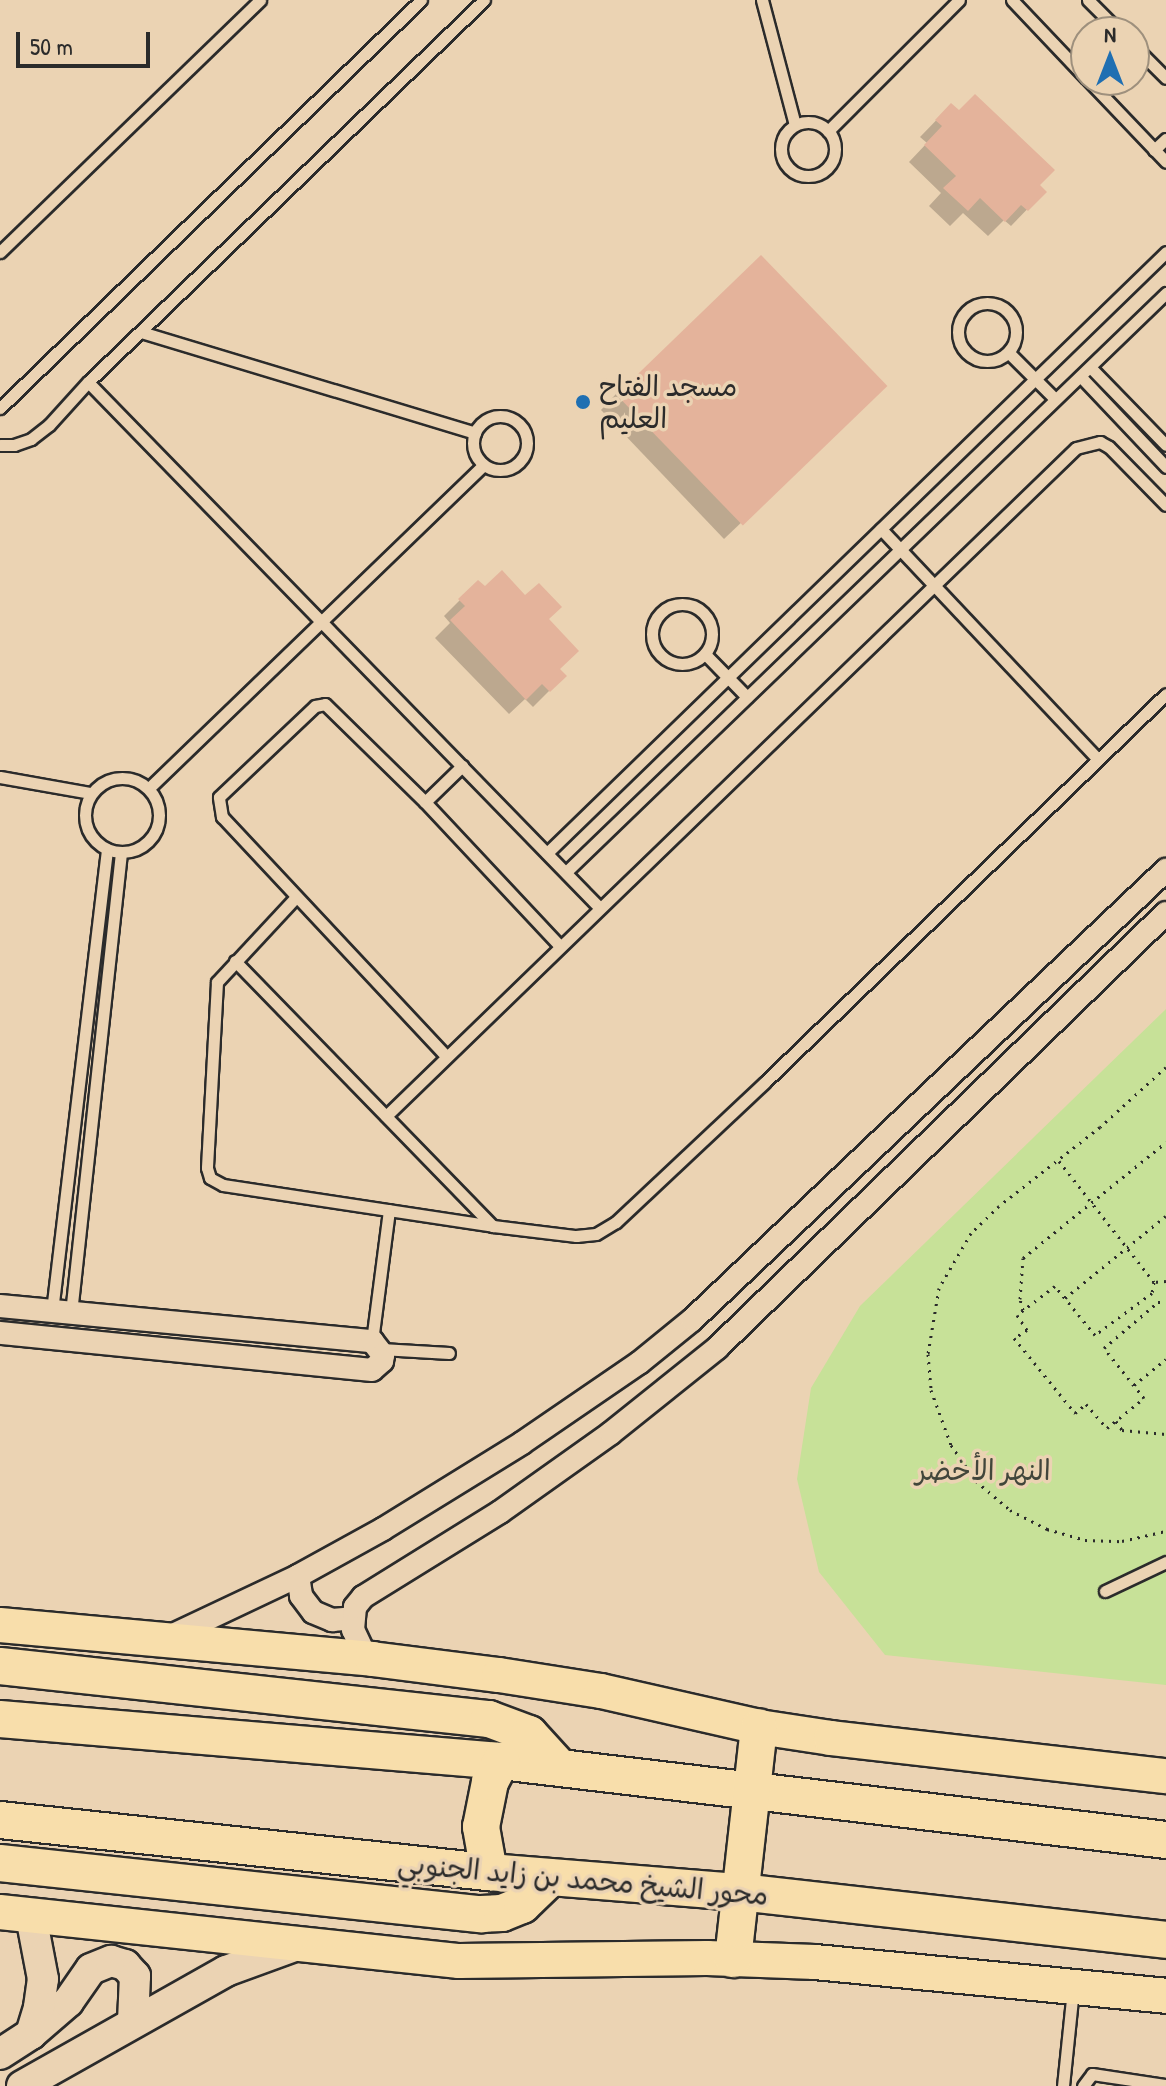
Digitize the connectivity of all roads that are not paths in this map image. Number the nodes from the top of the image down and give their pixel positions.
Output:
1 (260, 0) edge
2 (421, 0) edge
3 (484, 0) edge
4 (762, 0) edge
5 (959, 0) edge
6 (1012, 0) edge
7 (1088, 0) edge
8 (1104, 16) edge
9 (1070, 61) edge
10 (1150, 62) edge
11 (1166, 78) edge
12 (1103, 96) edge
13 (795, 125) junction
14 (828, 131) junction
15 (1166, 139) edge
16 (1154, 150) junction
17 (1166, 162) edge
18 (0, 252) edge
19 (1166, 252) edge
20 (1166, 293) edge
21 (141, 332) junction
22 (1009, 353) junction
23 (1091, 368) junction
24 (1081, 377) junction
25 (1035, 379) junction
26 (88, 382) junction
27 (1055, 399) junction
28 (0, 408) edge
29 (475, 433) junction
30 (0, 445) edge
31 (1166, 445) edge
32 (484, 465) junction
33 (1166, 467) edge
34 (1166, 505) edge
35 (881, 529) junction
36 (900, 549) junction
37 (933, 584) junction
38 (321, 621) junction
39 (705, 654) junction
40 (728, 677) junction
41 (1166, 694) edge
42 (747, 697) junction
43 (1098, 759) junction
44 (462, 766) junction
45 (0, 777) edge
46 (149, 788) junction
47 (90, 793) junction
48 (425, 802) junction
49 (107, 849) junction
50 (121, 853) junction
51 (547, 853) junction
52 (1166, 870) edge
53 (566, 872) junction
54 (296, 897) junction
55 (598, 906) junction
56 (1166, 913) edge
57 (559, 945) junction
58 (235, 961) junction
59 (446, 1056) junction
60 (386, 1116) junction
61 (389, 1210) junction
62 (493, 1226) junction
63 (0, 1306) edge
64 (62, 1312) junction
65 (0, 1333) edge
66 (376, 1345) junction
67 (449, 1353) dead end
68 (1166, 1562) edge
69 (298, 1576) junction
70 (1105, 1591) dead end
71 (353, 1618) junction
72 (0, 1625) edge
73 (164, 1640) junction
74 (372, 1659) junction
75 (0, 1666) edge
76 (0, 1719) edge
77 (759, 1727) junction
78 (501, 1761) junction
79 (560, 1768) junction
80 (1166, 1776) edge
81 (753, 1790) junction
82 (0, 1820) edge
83 (1166, 1840) edge
84 (0, 1863) edge
85 (489, 1872) junction
86 (551, 1877) junction
87 (740, 1892) junction
88 (15, 1914) edge
89 (1166, 1940) edge
90 (303, 1944) junction
91 (733, 1959) junction
92 (1074, 1985) junction
93 (1166, 1996) edge
94 (133, 2021) junction
95 (31, 2034) junction
96 (0, 2054) edge
97 (1166, 2085) edge
98 (22, 2086) edge
99 (1063, 2086) edge
100 (1083, 2086) edge

1 - 18 lane
2 - 28 lane
3 - 21 lane
4 - 13 lane
5 - 14 lane
6 - 9 lane
7 - 8 lane
10 - 11 lane
12 - 16 lane
13 - 14 lane
13 - 14 lane
15 - 16 lane
16 - 17 lane
19 - 25 lane
20 - 23 lane
21 - 26 lane
21 - 29 lane
22 - 22 lane
22 - 25 lane
23 - 24 lane
23 - 31 lane
24 - 27 lane
24 - 33 lane
25 - 27 lane
25 - 35 lane
26 - 30 lane
26 - 38 lane
27 - 36 lane
29 - 32 lane
29 - 32 lane
32 - 38 lane
34 - 37 lane
35 - 36 lane
35 - 40 lane
36 - 37 lane
36 - 42 lane
37 - 43 lane
37 - 55 lane
38 - 44 lane
38 - 46 lane
39 - 39 lane
39 - 40 lane
40 - 42 lane
40 - 51 lane
41 - 43 lane
42 - 53 lane
43 - 62 lane
44 - 48 lane
44 - 51 lane
45 - 47 lane
46 - 47 lane
46 - 50 lane
47 - 49 lane
48 - 54 lane
48 - 57 lane
49 - 50 lane
49 - 64 lane
50 - 64 lane
51 - 53 lane
52 - 69 street
53 - 55 lane
54 - 58 lane
54 - 59 lane
55 - 57 lane
56 - 71 street
57 - 59 lane
58 - 60 lane
58 - 61 lane
59 - 60 lane
60 - 62 lane
61 - 62 lane
61 - 66 lane
63 - 64 street
64 - 66 street
65 - 66 street
66 - 67 lane
68 - 70 lane
69 - 71 street
69 - 73 street
71 - 74 street
72 - 73 main road
73 - 74 main road
74 - 77 main road
75 - 79 highway
76 - 78 highway
77 - 80 main road
77 - 81 highway
78 - 79 highway
78 - 85 highway
79 - 81 highway
81 - 83 highway
81 - 87 highway
82 - 85 highway, محور الشيخ محمد بن زايد الجنوبي
84 - 86 highway
85 - 86 highway, محور الشيخ محمد بن زايد الجنوبي
86 - 87 highway, محور الشيخ محمد بن زايد الجنوبي
87 - 89 highway, محور الشيخ محمد بن زايد الجنوبي
87 - 91 highway
88 - 90 main road
88 - 95 main road
90 - 91 main road
90 - 94 main road
91 - 92 main road
92 - 93 main road
92 - 99 lane
94 - 95 main road
94 - 98 main road
95 - 96 main road
97 - 100 lane

